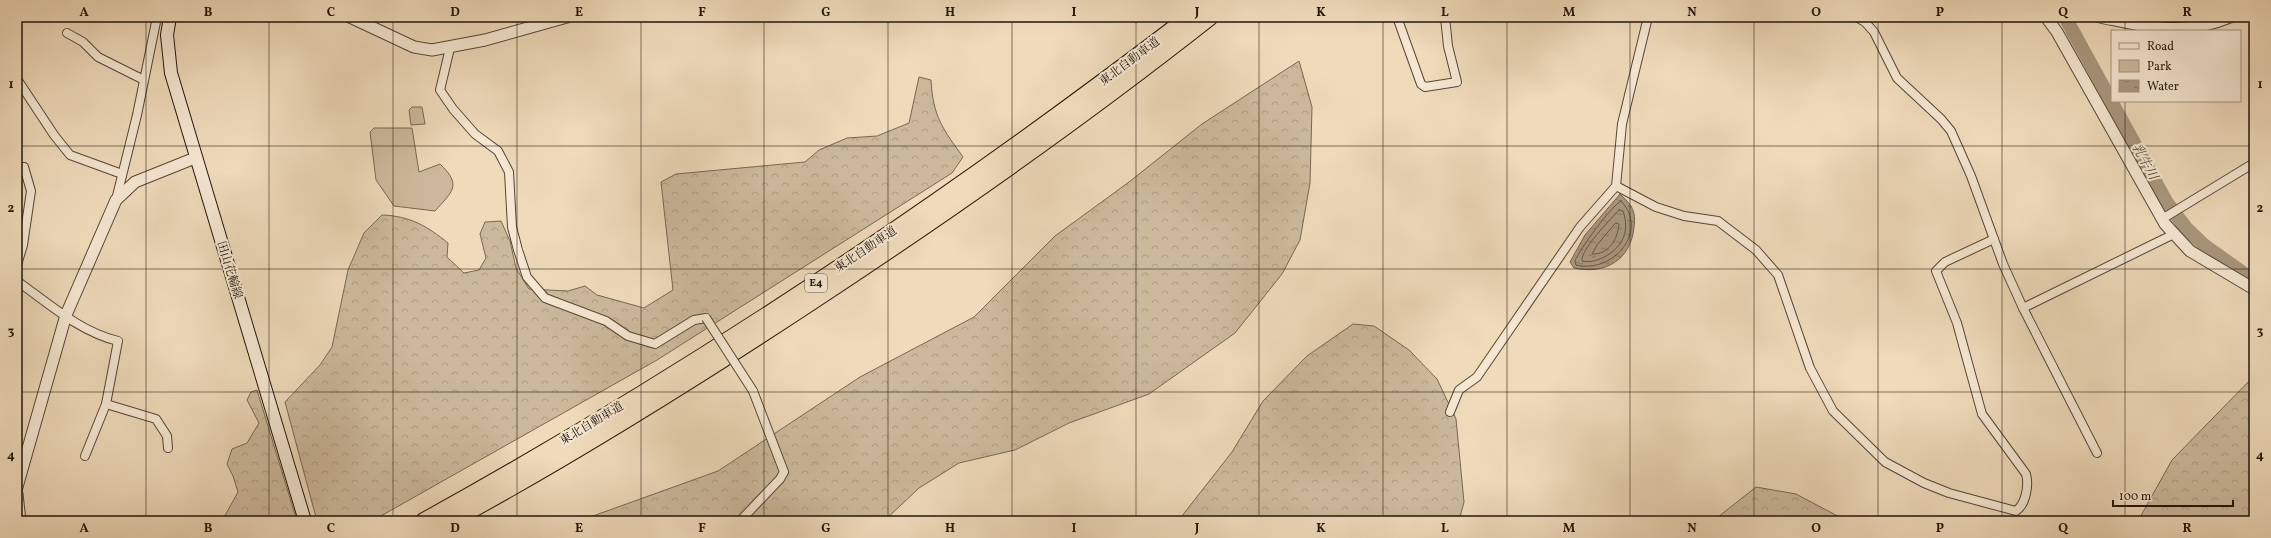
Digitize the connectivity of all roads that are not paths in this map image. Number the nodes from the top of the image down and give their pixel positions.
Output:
1 (157, 17) edge
2 (170, 17) edge
3 (350, 17) edge
4 (567, 17) edge
5 (1189, 17) edge
6 (1210, 17) edge
7 (1397, 17) edge
8 (1445, 17) edge
9 (1648, 17) edge
10 (1856, 17) edge
11 (2046, 17) edge
12 (2100, 17) edge
13 (2230, 17) edge
14 (67, 33) dead end
15 (450, 48) junction
16 (17, 79) edge
17 (144, 80) junction
18 (195, 158) junction
19 (2254, 163) edge
20 (17, 167) edge
21 (122, 174) junction
22 (1616, 186) junction
23 (116, 200) junction
24 (2162, 219) junction
25 (2174, 234) junction
26 (1994, 239) junction
27 (17, 265) edge
28 (17, 281) edge
29 (2254, 289) edge
30 (2023, 308) junction
31 (66, 315) junction
32 (106, 404) junction
33 (1450, 412) dead end
34 (168, 448) dead end
35 (2098, 453) dead end
36 (86, 456) dead end
37 (17, 487) edge
38 (17, 494) edge
39 (304, 519) edge
40 (20, 521) edge
41 (424, 521) edge
42 (451, 521) edge
43 (740, 521) edge

1 - 17 street
2 - 18 main road, 田山花輪線
3 - 15 street
4 - 15 street
5 - 41 highway, 東北自動車道 / E4
6 - 42 highway, 東北自動車道 / E4
7 - 8 street
9 - 22 street
10 - 26 street
11 - 24 street
12 - 13 street
14 - 17 street
15 - 43 street, bridge
16 - 21 street
17 - 21 street
18 - 23 street
18 - 39 main road, 田山花輪線
19 - 24 street
20 - 27 street
21 - 23 street
22 - 26 street
22 - 33 street
23 - 31 street
24 - 25 street
25 - 29 street
25 - 30 street
26 - 30 street
28 - 31 street
30 - 35 street
31 - 32 street
31 - 37 street
32 - 34 street
32 - 36 street
38 - 40 street

